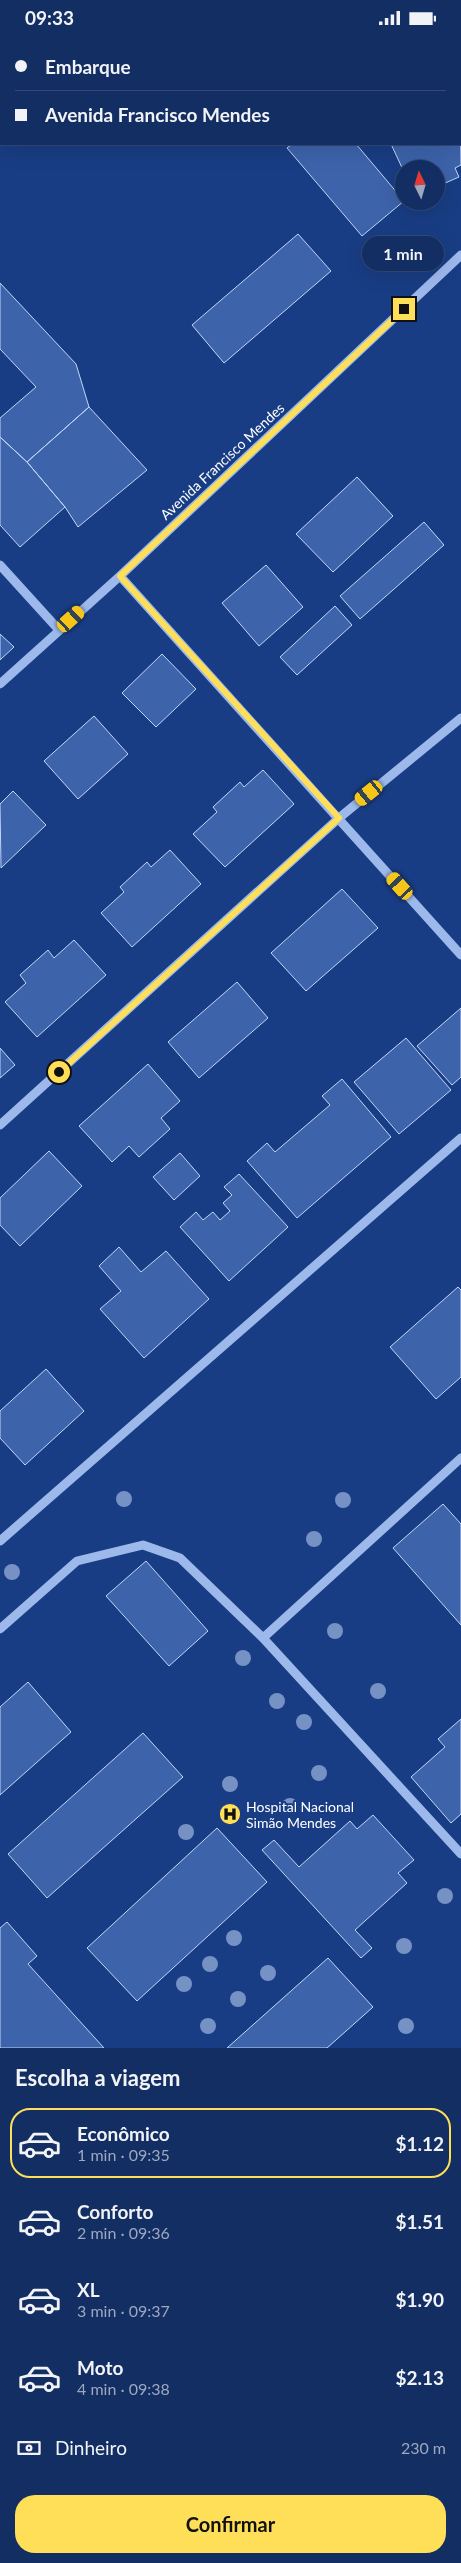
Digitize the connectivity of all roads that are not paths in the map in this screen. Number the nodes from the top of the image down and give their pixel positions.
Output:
1 (461, 255) edge
2 (0, 565) edge
3 (120, 576) junction
4 (59, 630) junction
5 (0, 684) edge
6 (461, 718) edge
7 (339, 818) junction
8 (461, 955) edge
9 (0, 1125) edge
10 (461, 1138) edge
11 (461, 1458) edge
12 (0, 1541) edge
13 (0, 1629) edge
14 (263, 1638) junction
15 (461, 1854) edge

1 - 3 street, Avenida Francisco Mendes
2 - 4 street
3 - 4 street, Avenida Francisco Mendes
3 - 7 street
4 - 5 street, Avenida Francisco Mendes
6 - 7 street
7 - 8 street
7 - 9 street
10 - 12 street
11 - 14 street
13 - 14 street
14 - 15 street

